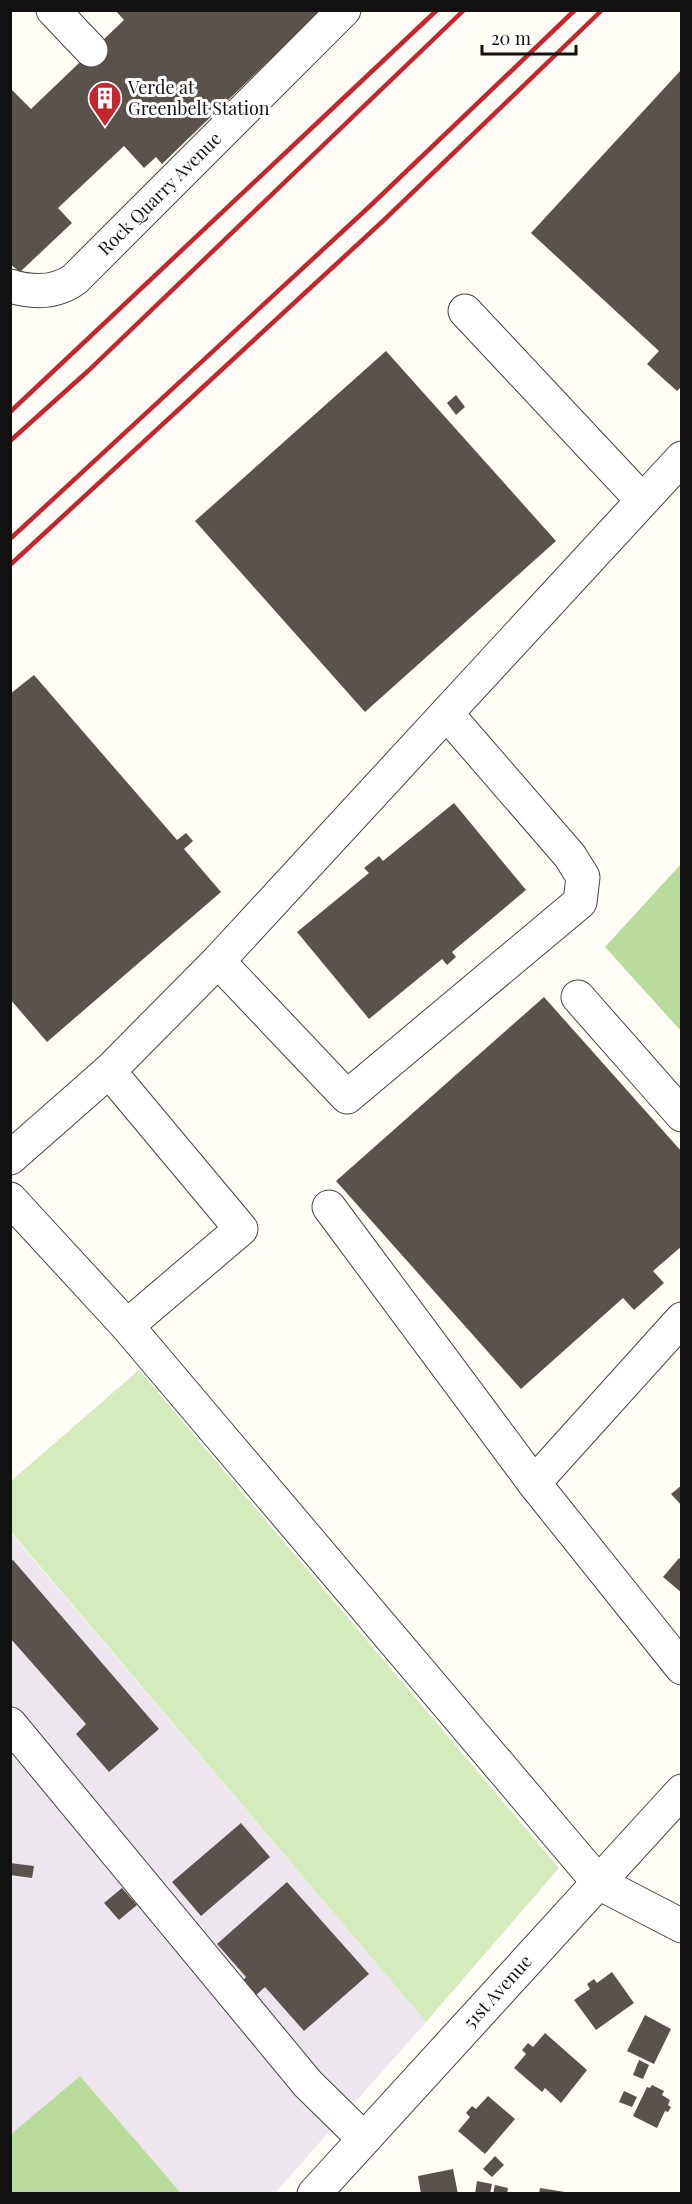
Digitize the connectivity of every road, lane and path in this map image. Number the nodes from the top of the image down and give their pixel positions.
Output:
1 (53, 10) edge
2 (344, 10) edge
3 (91, 50) dead end
4 (10, 286) edge
5 (465, 311) dead end
6 (681, 458) edge
7 (642, 500) junction
8 (447, 714) junction
9 (218, 961) junction
10 (578, 997) dead end
11 (109, 1071) junction
12 (681, 1115) edge
13 (10, 1158) edge
14 (10, 1199) edge
15 (329, 1207) dead end
16 (681, 1318) edge
17 (127, 1326) junction
18 (534, 1483) junction
19 (681, 1668) edge
20 (10, 1724) edge
21 (681, 1791) edge
22 (599, 1882) junction
23 (681, 1926) edge
24 (364, 2139) junction
25 (314, 2193) edge

1 - 3 street
2 - 4 street, Rock Quarry Avenue
5 - 7 street
6 - 7 street
7 - 8 street
8 - 9 street
8 - 9 street
9 - 11 street
10 - 12 street
11 - 13 street
11 - 17 street
14 - 17 street
15 - 18 street
16 - 18 street
17 - 22 street
18 - 19 street
20 - 24 street
21 - 22 street, 51st Avenue
22 - 23 street
22 - 24 street, 51st Avenue
24 - 25 street, 51st Avenue

